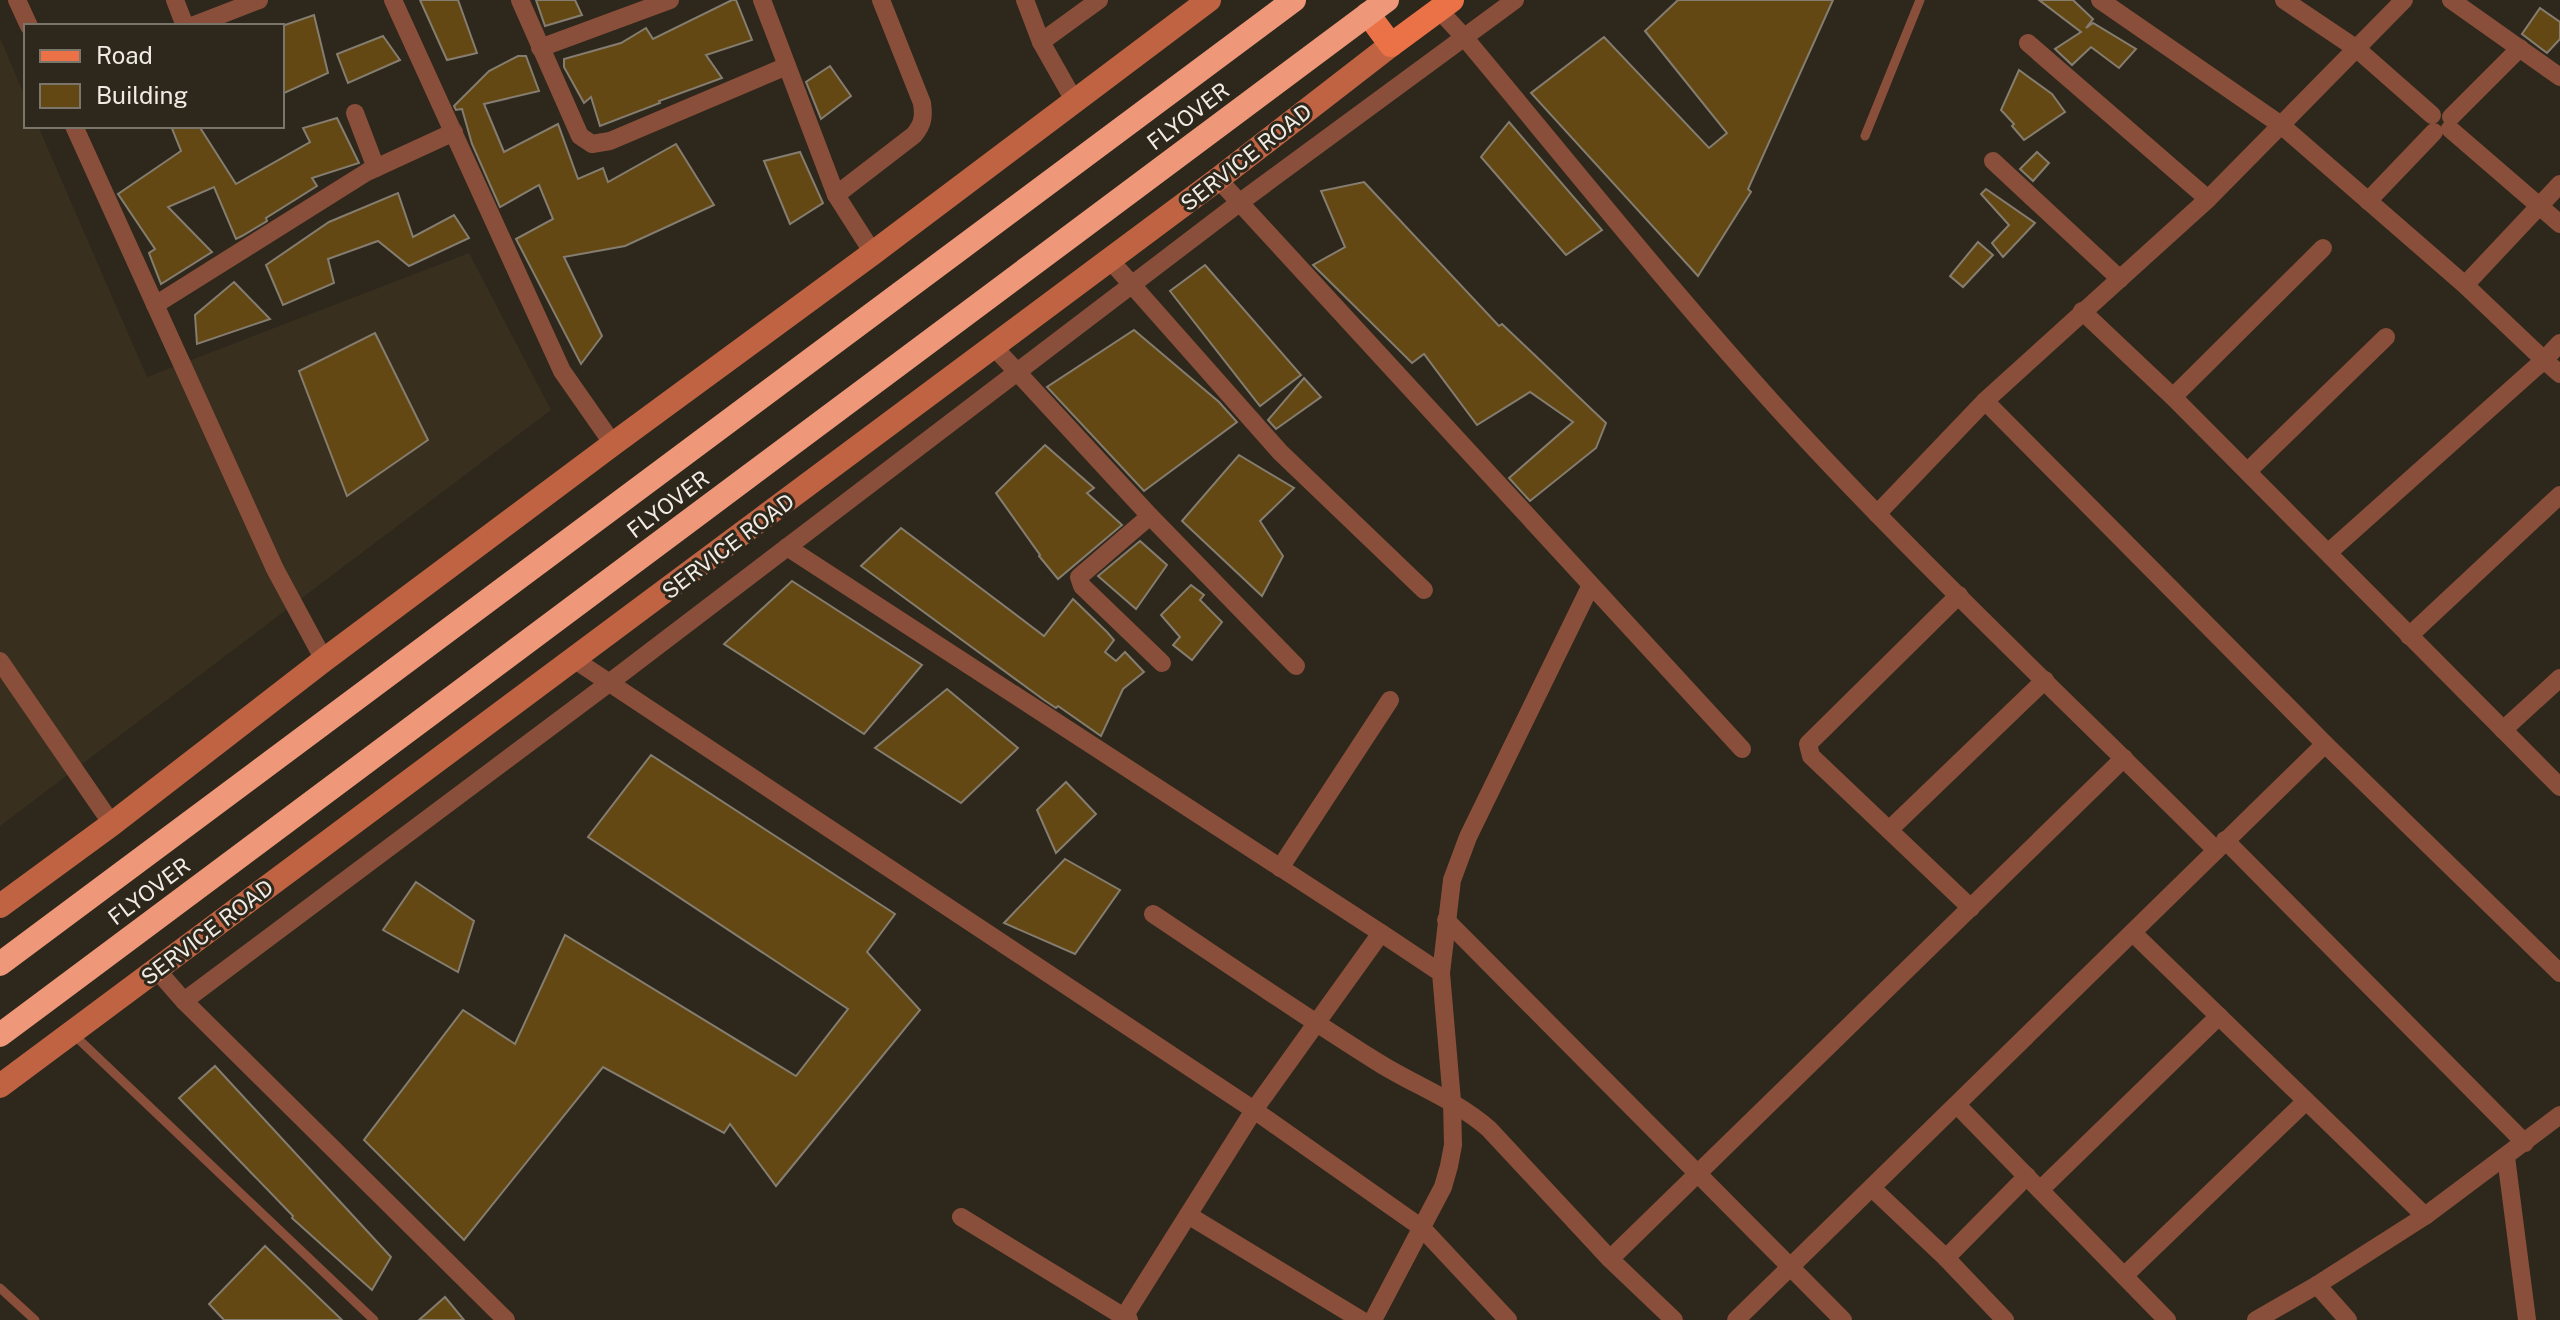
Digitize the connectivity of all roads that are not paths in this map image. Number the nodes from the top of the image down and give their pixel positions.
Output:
1 (17, 0) edge
2 (175, 0) edge
3 (259, 0) edge
4 (393, 0) edge
5 (520, 0) edge
6 (670, 0) edge
7 (762, 0) edge
8 (881, 0) edge
9 (1025, 0) edge
10 (1099, 0) edge
11 (1209, 0) edge
12 (1294, 0) edge
13 (1515, 0) edge
14 (1920, 0) edge
15 (2100, 0) edge
16 (2284, 0) edge
17 (2404, 0) edge
18 (2451, 0) edge
19 (1445, 5) edge
20 (1377, 7) edge
21 (28, 24) edge
22 (184, 24) edge
23 (197, 24) edge
24 (1464, 37) junction
25 (1041, 42) junction
26 (2028, 43) dead end
27 (1391, 45) junction
28 (540, 48) junction
29 (2520, 48) junction
30 (2357, 49) junction
31 (787, 66) junction
32 (2557, 68) edge
33 (1075, 102) junction
34 (355, 113) dead end
35 (2442, 123) junction
36 (2281, 125) junction
37 (75, 128) edge
38 (454, 132) junction
39 (1865, 136) dead end
40 (1993, 161) dead end
41 (376, 168) junction
42 (1218, 179) junction
43 (2560, 184) edge
44 (836, 195) junction
45 (2208, 199) junction
46 (2368, 201) junction
47 (1239, 203) junction
48 (2539, 206) junction
49 (2560, 224) edge
50 (2323, 248) dead end
51 (873, 253) junction
52 (1110, 260) junction
53 (2120, 279) junction
54 (2465, 285) junction
55 (1132, 286) junction
56 (155, 305) junction
57 (2082, 311) junction
58 (2386, 337) dead end
59 (2560, 343) edge
60 (994, 347) junction
61 (2544, 360) junction
62 (1017, 374) junction
63 (2560, 374) edge
64 (2173, 397) junction
65 (1985, 401) junction
66 (613, 444) junction
67 (2248, 471) junction
68 (2560, 495) edge
69 (1877, 514) junction
70 (1150, 516) junction
71 (787, 547) junction
72 (2329, 552) junction
73 (1591, 585) junction
74 (1424, 590) dead end
75 (1959, 595) junction
76 (2409, 636) junction
77 (324, 660) junction
78 (575, 660) junction
79 (0, 661) edge
80 (1162, 663) dead end
81 (1296, 666) dead end
82 (2560, 678) edge
83 (2045, 680) junction
84 (609, 683) junction
85 (1390, 700) dead end
86 (2503, 730) junction
87 (2325, 744) junction
88 (1742, 749) dead end
89 (2124, 758) junction
90 (2560, 787) edge
91 (112, 824) junction
92 (1889, 830) junction
93 (2220, 845) junction
94 (1280, 868) junction
95 (0, 906) edge
96 (1971, 908) junction
97 (1153, 914) dead end
98 (1446, 920) junction
99 (1381, 933) junction
100 (2133, 933) junction
101 (0, 964) edge
102 (156, 969) junction
103 (1441, 973) junction
104 (2560, 973) edge
105 (184, 1001) junction
106 (2219, 1016) junction
107 (1316, 1024) junction
108 (72, 1033) junction
109 (0, 1035) edge
110 (0, 1086) edge
111 (1452, 1101) junction
112 (2306, 1101) junction
113 (1957, 1105) junction
114 (1254, 1110) junction
115 (2560, 1115) edge
116 (2525, 1143) junction
117 (2506, 1157) junction
118 (1698, 1173) junction
119 (2033, 1183) junction
120 (1872, 1188) junction
121 (1188, 1215) junction
122 (2425, 1216) junction
123 (961, 1217) dead end
124 (1422, 1228) junction
125 (1946, 1258) junction
126 (1610, 1259) junction
127 (1791, 1265) junction
128 (2124, 1276) junction
129 (2317, 1285) junction
130 (0, 1288) edge
131 (1125, 1319) edge
132 (35, 1320) edge
133 (374, 1320) edge
134 (506, 1320) edge
135 (1361, 1320) edge
136 (1373, 1320) edge
137 (1508, 1320) edge
138 (1674, 1320) edge
139 (1736, 1320) edge
140 (1843, 1320) edge
141 (2005, 1320) edge
142 (2167, 1320) edge
143 (2256, 1320) edge
144 (2348, 1320) edge
145 (2527, 1320) edge

1 - 21 street
2 - 22 street
3 - 23 street
4 - 38 street
5 - 28 street
6 - 28 street
7 - 31 street
8 - 44 street
9 - 25 street
10 - 25 street
11 - 33 street
12 - 101 highway, FLYOVER
13 - 24 street
14 - 39 lane
15 - 36 street
16 - 30 street
17 - 30 street
18 - 29 street
19 - 24 street
19 - 27 main road, SERVICE ROAD
20 - 27 main road
20 - 109 highway, FLYOVER
24 - 47 street
24 - 69 street
25 - 33 street
26 - 45 street
27 - 42 street, SERVICE ROAD
28 - 31 street
29 - 32 street
29 - 35 street
30 - 35 street
30 - 36 street
31 - 44 street
33 - 51 street
34 - 41 street
35 - 46 street
35 - 48 street
36 - 45 street
36 - 46 street
37 - 56 street
38 - 41 street
38 - 66 street
40 - 53 street
41 - 56 street
42 - 47 street
42 - 52 street, SERVICE ROAD
43 - 48 street
44 - 51 street
45 - 53 street
46 - 54 street
47 - 55 street
47 - 73 street
48 - 49 street
48 - 54 street
50 - 64 street
51 - 66 street
52 - 55 street
52 - 60 street, SERVICE ROAD
53 - 57 street
54 - 61 street
55 - 62 street
55 - 74 street
56 - 77 street
57 - 64 street
57 - 65 street
58 - 67 street
59 - 61 street
60 - 62 street
60 - 78 street, SERVICE ROAD
61 - 63 street
61 - 72 street
62 - 70 street
62 - 71 street
64 - 67 street
65 - 69 street
65 - 87 street
66 - 77 street
67 - 72 street
68 - 76 street
69 - 75 street
70 - 80 street
70 - 81 street
71 - 84 street
71 - 94 street
72 - 76 street
73 - 88 street
73 - 98 street
75 - 83 street
75 - 92 street
76 - 86 street
77 - 91 street
78 - 84 street
78 - 102 street, SERVICE ROAD
79 - 91 street
82 - 86 street
83 - 89 street
83 - 92 street
84 - 105 street
84 - 114 street
85 - 94 street
86 - 90 street
87 - 93 street
87 - 104 street
89 - 93 street
89 - 96 street
91 - 95 street
92 - 96 street
93 - 100 street
93 - 116 street
94 - 99 street
96 - 118 street
97 - 107 street
98 - 103 street
98 - 118 street
99 - 103 street
99 - 107 street
100 - 106 street
100 - 113 street
102 - 105 street
102 - 108 street, SERVICE ROAD
103 - 111 street
105 - 134 street
106 - 112 street
106 - 119 street
107 - 111 street
107 - 114 street
108 - 110 street, SERVICE ROAD
108 - 133 lane
111 - 124 street
111 - 126 street
112 - 122 street
112 - 128 street
113 - 119 street
113 - 120 street
114 - 121 street
114 - 124 street
115 - 116 street
116 - 117 street
117 - 122 street
117 - 145 street
118 - 126 street
118 - 127 street
119 - 125 street
119 - 128 street
120 - 125 street
120 - 127 street
121 - 131 street
121 - 135 street
122 - 129 street
123 - 131 street
124 - 136 street
124 - 137 street
125 - 141 street
126 - 138 street
127 - 139 street
127 - 140 street
128 - 142 street
129 - 143 street
129 - 144 street
130 - 132 lane

